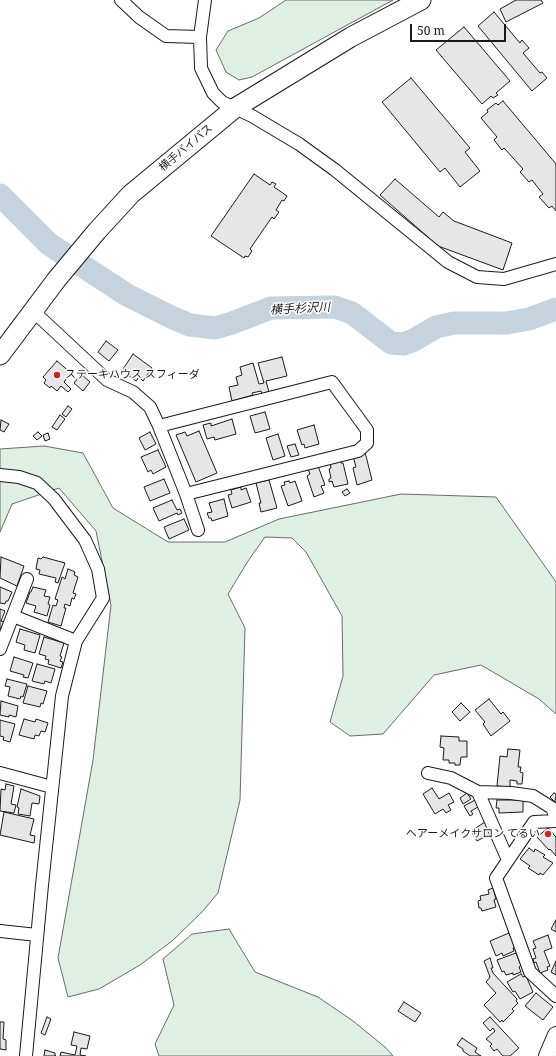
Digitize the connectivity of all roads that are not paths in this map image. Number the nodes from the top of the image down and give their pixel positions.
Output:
1 (121, 0) edge
2 (205, 0) edge
3 (422, 0) edge
4 (200, 37) junction
5 (236, 108) junction
6 (556, 264) edge
7 (33, 311) junction
8 (0, 355) edge
9 (159, 426) junction
10 (0, 475) edge
11 (186, 494) junction
12 (198, 530) dead end
13 (27, 579) dead end
14 (13, 616) junction
15 (76, 640) junction
16 (0, 649) edge
17 (0, 773) edge
18 (428, 773) dead end
19 (52, 787) junction
20 (478, 792) junction
21 (556, 820) edge
22 (508, 860) junction
23 (0, 931) edge
24 (37, 935) junction
25 (556, 996) edge
26 (556, 1035) edge
27 (26, 1056) edge
28 (547, 1056) edge

1 - 4 street
2 - 4 street
3 - 5 highway, 横手バイパス
4 - 5 street
5 - 6 street
5 - 7 highway, 横手バイパス
7 - 8 highway, 横手バイパス
7 - 9 street
9 - 11 street
9 - 11 street
10 - 15 street
11 - 12 street
13 - 14 street
14 - 15 street
14 - 16 street
15 - 19 street
17 - 19 street
18 - 20 street
19 - 24 street
20 - 21 street
20 - 22 street
21 - 22 street
22 - 25 street
23 - 24 street
24 - 27 street
26 - 28 main road

